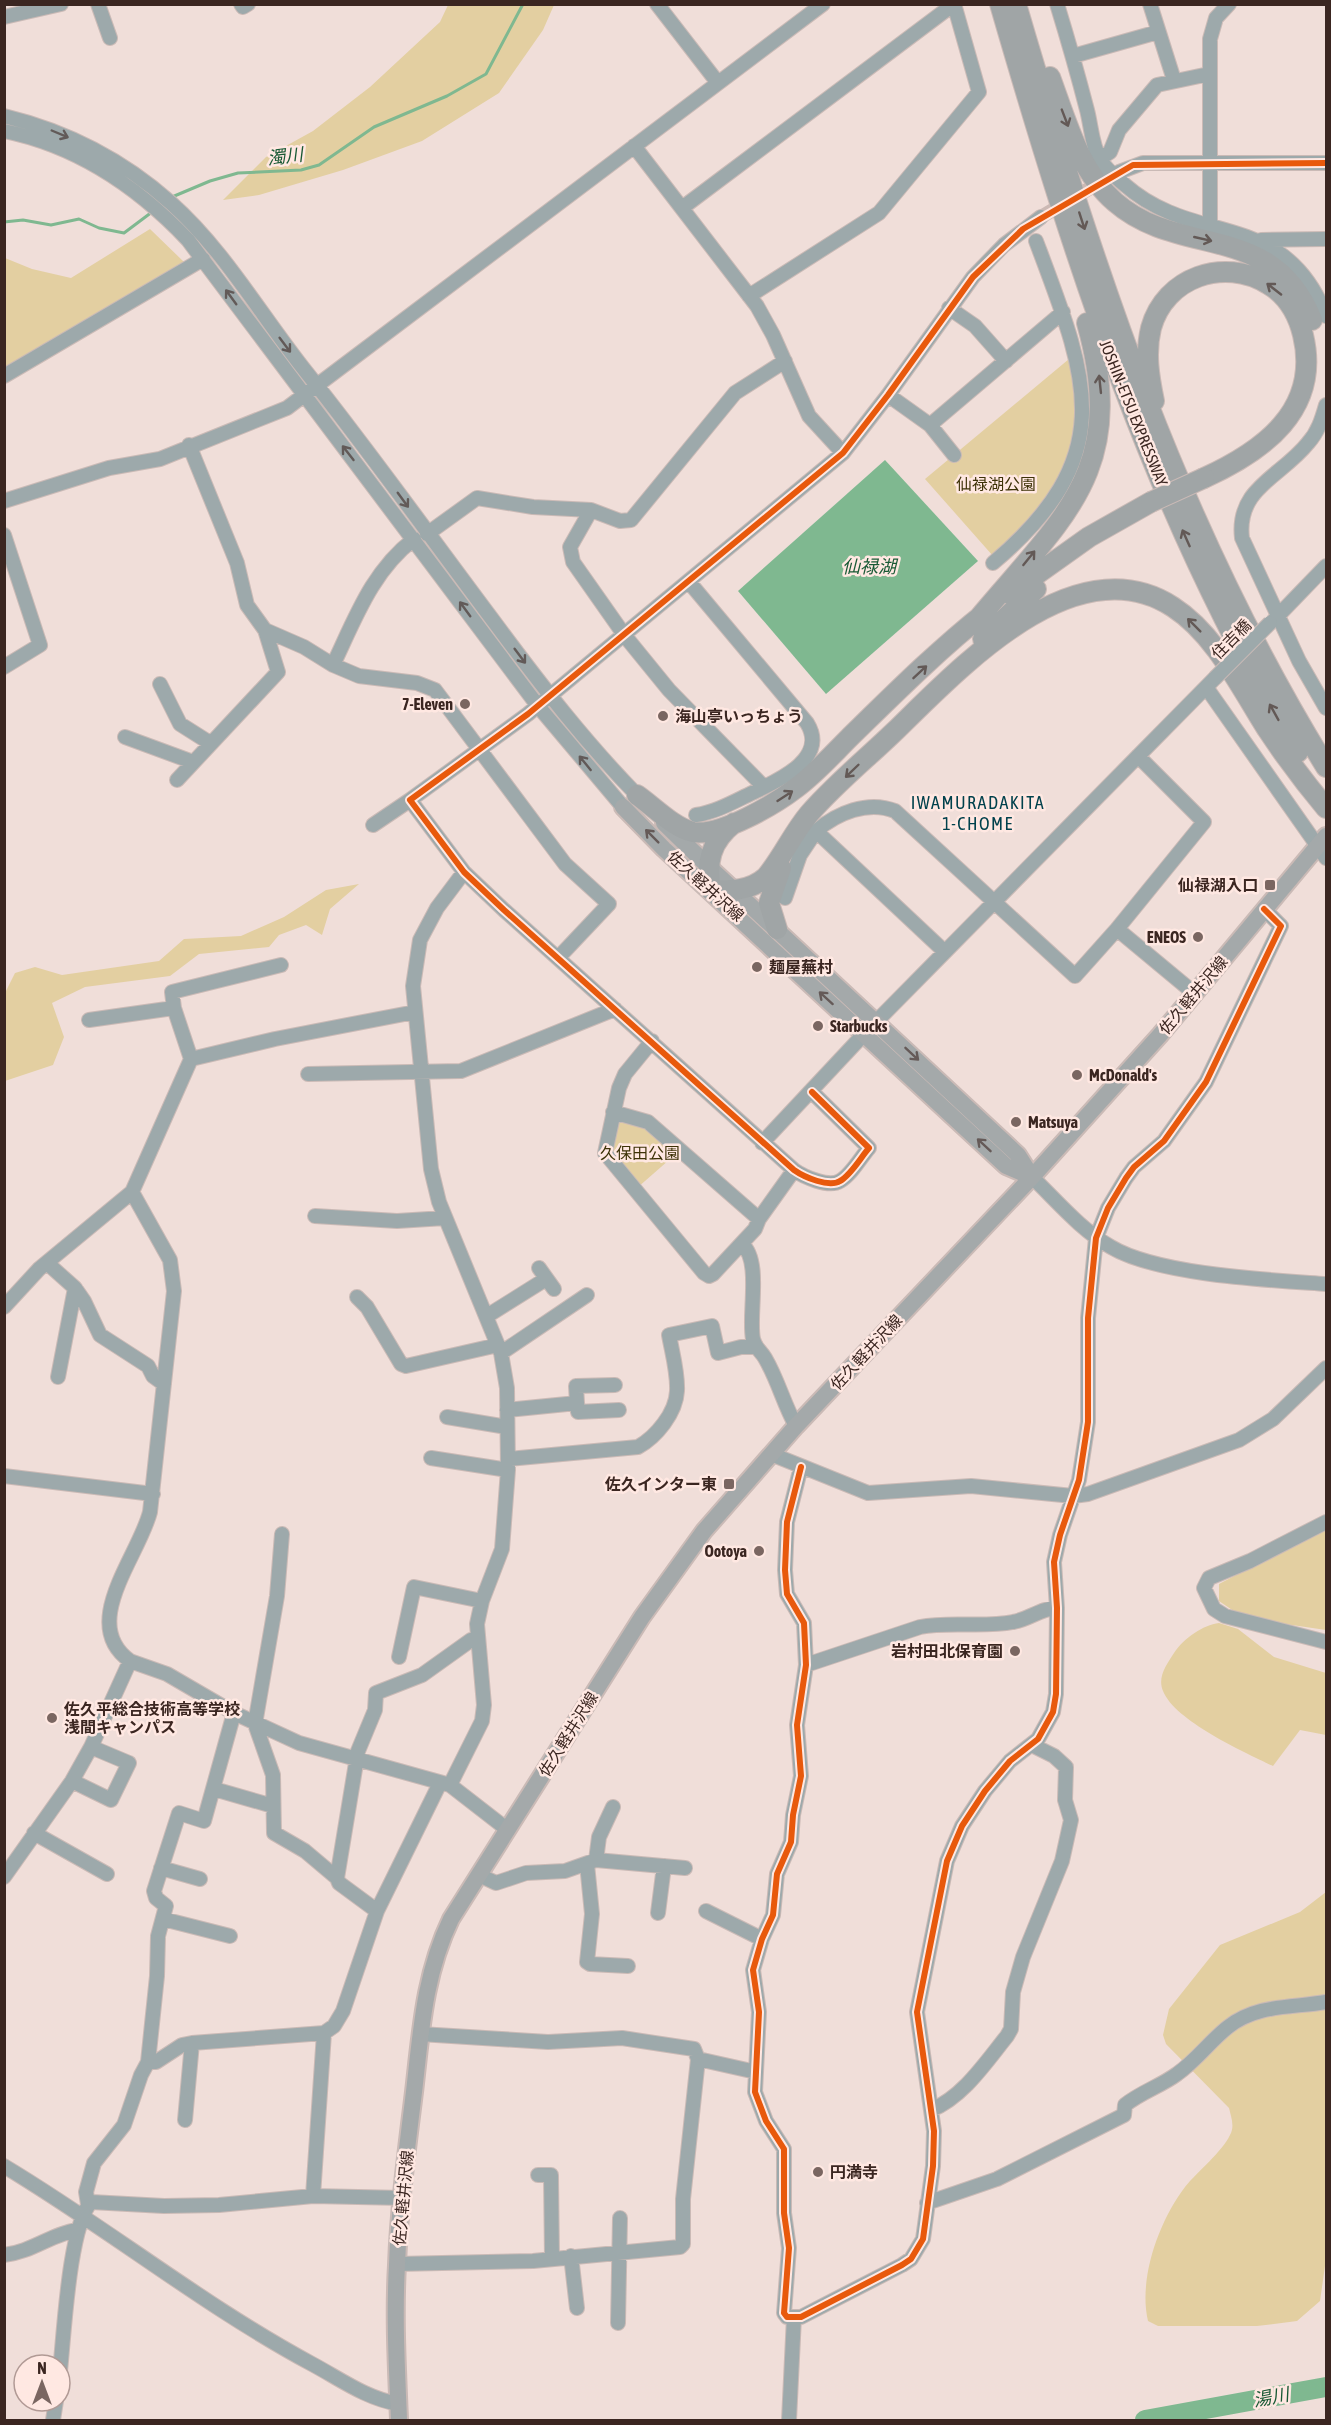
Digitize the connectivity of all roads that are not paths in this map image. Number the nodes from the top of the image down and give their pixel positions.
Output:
1 (61, 4) edge
2 (98, 4) edge
3 (241, 4) edge
4 (248, 4) edge
5 (657, 4) edge
6 (823, 4) edge
7 (954, 4) edge
8 (1000, 4) edge
9 (1016, 4) edge
10 (1023, 4) edge
11 (1057, 4) edge
12 (1150, 4) edge
13 (1229, 4) edge
14 (4, 17) edge
15 (1158, 32) junction
16 (111, 38) dead end
17 (1073, 56) junction
18 (1209, 74) junction
19 (1174, 80) junction
20 (718, 82) junction
21 (4, 116) edge
22 (4, 131) edge
23 (634, 146) junction
24 (1099, 159) junction
25 (1326, 163) edge
26 (1208, 164) junction
27 (1119, 172) tunnel mouth
28 (150, 194) junction
29 (682, 208) junction
30 (1041, 217) tunnel mouth
31 (1210, 224) junction
32 (1326, 239) edge
33 (1261, 240) junction
34 (1036, 241) dead end
35 (203, 259) junction
36 (749, 296) junction
37 (949, 308) junction
38 (1063, 312) junction
39 (1326, 316) edge
40 (785, 361) junction
41 (1006, 361) junction
42 (4, 376) edge
43 (317, 385) junction
44 (888, 395) junction
45 (303, 396) junction
46 (1326, 405) edge
47 (930, 425) junction
48 (1322, 429) edge
49 (189, 445) junction
50 (843, 453) junction
51 (954, 455) dead end
52 (1206, 484) junction
53 (4, 501) edge
54 (1154, 508) junction
55 (591, 510) junction
56 (4, 535) edge
57 (421, 537) junction
58 (993, 563) dead end
59 (1326, 566) edge
60 (688, 582) junction
61 (978, 619) junction
62 (1274, 620) junction
63 (265, 630) junction
64 (1249, 632) junction
65 (625, 636) junction
66 (333, 665) junction
67 (4, 667) edge
68 (947, 680) junction
69 (1211, 682) junction
70 (160, 684) dead end
71 (550, 695) junction
72 (538, 706) junction
73 (1326, 708) edge
74 (133, 736) dead end
75 (210, 743) junction
76 (478, 748) junction
77 (1138, 756) junction
78 (193, 762) junction
79 (1326, 767) edge
80 (177, 780) dead end
81 (764, 787) junction
82 (1326, 798) edge
83 (410, 800) junction
84 (630, 801) junction
85 (1326, 808) edge
86 (696, 815) dead end
87 (734, 824) junction
88 (373, 825) dead end
89 (807, 830) junction
90 (1324, 845) edge
91 (708, 866) junction
92 (464, 872) junction
93 (711, 890) junction
94 (736, 890) junction
95 (785, 898) dead end
96 (994, 902) junction
97 (1264, 909) junction
98 (777, 929) junction
99 (1117, 929) junction
100 (945, 952) junction
101 (558, 958) junction
102 (281, 965) dead end
103 (1194, 993) junction
104 (174, 1008) junction
105 (615, 1009) junction
106 (415, 1012) junction
107 (89, 1020) dead end
108 (871, 1027) junction
109 (652, 1041) junction
110 (191, 1059) junction
111 (422, 1072) junction
112 (308, 1074) dead end
113 (812, 1092) junction
114 (613, 1112) junction
115 (762, 1143) junction
116 (794, 1170) junction
117 (1032, 1178) junction
118 (132, 1192) junction
119 (315, 1216) dead end
120 (445, 1218) junction
121 (759, 1219) junction
122 (1096, 1238) junction
123 (742, 1244) junction
124 (47, 1263) junction
125 (547, 1279) dead end
126 (1326, 1284) edge
127 (75, 1288) junction
128 (587, 1295) dead end
129 (357, 1296) dead end
130 (4, 1307) edge
131 (487, 1316) junction
132 (756, 1347) junction
133 (500, 1349) junction
134 (1326, 1368) edge
135 (58, 1377) dead end
136 (164, 1384) junction
137 (615, 1385) dead end
138 (577, 1403) junction
139 (507, 1410) junction
140 (619, 1410) dead end
141 (447, 1417) dead end
142 (796, 1426) junction
143 (507, 1427) junction
144 (771, 1454) junction
145 (430, 1458) dead end
146 (508, 1464) junction
147 (801, 1467) junction
148 (4, 1476) edge
149 (153, 1494) junction
150 (1073, 1496) junction
151 (1326, 1522) edge
152 (282, 1534) dead end
153 (482, 1601) junction
154 (1058, 1608) junction
155 (478, 1638) junction
156 (1326, 1642) edge
157 (406, 1649) dead end
158 (130, 1660) junction
159 (806, 1665) junction
160 (234, 1713) junction
161 (255, 1724) junction
162 (1032, 1746) junction
163 (91, 1747) junction
164 (359, 1759) junction
165 (72, 1781) junction
166 (445, 1784) junction
167 (214, 1789) junction
168 (273, 1806) junction
169 (613, 1807) dead end
170 (508, 1830) junction
171 (34, 1833) junction
172 (592, 1862) junction
173 (664, 1866) junction
174 (161, 1868) junction
175 (685, 1868) dead end
176 (107, 1874) dead end
177 (479, 1875) junction
178 (4, 1877) edge
179 (337, 1878) junction
180 (200, 1879) dead end
181 (377, 1911) junction
182 (716, 1911) dead end
183 (658, 1913) dead end
184 (163, 1919) junction
185 (230, 1936) dead end
186 (762, 1939) junction
187 (628, 1966) dead end
188 (1326, 2002) edge
189 (324, 2033) junction
190 (420, 2034) junction
191 (192, 2043) junction
192 (698, 2059) junction
193 (148, 2062) junction
194 (756, 2072) junction
195 (931, 2110) junction
196 (185, 2120) dead end
197 (4, 2166) edge
198 (549, 2175) dead end
199 (313, 2196) junction
200 (403, 2198) junction
201 (927, 2204) junction
202 (85, 2210) junction
203 (620, 2218) dead end
204 (78, 2230) junction
205 (620, 2254) junction
206 (4, 2255) edge
207 (571, 2256) junction
208 (552, 2259) junction
209 (397, 2264) junction
210 (577, 2308) dead end
211 (794, 2317) junction
212 (618, 2323) dead end
213 (62, 2353) edge
214 (399, 2412) edge
215 (789, 2421) edge

1 - 14 street
2 - 16 street
3 - 4 street
5 - 20 street
6 - 20 street
7 - 29 street
7 - 36 street
61 -> 8 highway
82 -> 8 highway, JOSHIN-ETSU EXPRESSWAY
9 -> 64 highway, JOSHIN-ETSU EXPRESSWAY
10 -> 52 highway
11 - 17 street
12 - 15 street
13 - 18 street
15 - 17 street
15 - 19 street
17 - 24 street
18 - 19 street
18 - 26 street
19 - 24 street
20 - 23 street
21 -> 28 street
22 - 28 street
23 - 29 street
23 - 43 street
24 - 31 street
25 - 26 street
26 - 27 street
26 - 31 street
28 - 35 street
28 -> 43 street
29 - 36 street
30 - 37 street
31 - 33 street
32 - 33 street
33 - 39 street
34 - 38 street
35 - 42 street
45 -> 35 street
36 - 40 street
37 - 41 street
37 - 44 street
38 - 41 street
38 - 58 street
40 - 50 street
40 - 55 street
41 - 47 street
43 - 45 street
43 -> 57 street
44 - 47 street
44 - 50 street
45 - 49 street
57 -> 45 street
46 - 48 street
47 - 51 street
48 - 62 street
49 - 53 street
49 - 63 street
50 - 60 street
52 - 54 highway, bridge
52 -> 64 highway
54 - 61 highway
54 - 68 highway
55 - 57 street
55 - 65 street
56 - 67 street
57 - 66 street
57 -> 71 street
72 -> 57 street
59 - 62 street, 住吉橋
60 - 65 street
60 - 81 street
87 -> 61 highway
62 - 69 street, 住吉橋, bridge
62 - 73 street
63 - 66 street
63 - 75 street
64 - 79 highway, JOSHIN-ETSU EXPRESSWAY
65 - 71 street
65 - 81 street
66 - 76 street
85 -> 68 highway
68 -> 89 highway
69 - 77 street, 住吉橋
69 - 90 street
70 - 75 street
71 - 72 street
71 - 84 street
72 - 76 street
84 -> 72 street
74 - 78 street
75 - 78 street
76 - 83 street
76 - 101 street
77 - 96 street, 住吉橋
77 - 99 street
78 - 80 street
81 - 86 street
83 - 88 street
83 - 92 street
84 - 87 highway
84 - 91 main road, 佐久軽井沢線
93 -> 84 main road, 佐久軽井沢線
87 - 91 highway
89 - 94 highway
89 - 95 street
89 - 96 street
89 - 98 highway
89 - 100 street
90 - 97 main road, 佐久軽井沢線
91 - 93 highway
91 - 94 main road, 佐久軽井沢線
92 - 101 street
92 - 106 street
93 - 94 highway
108 -> 93 main road, 佐久軽井沢線
94 - 98 main road, 佐久軽井沢線
96 - 99 street
96 - 100 street, 住吉橋
97 - 103 main road, 佐久軽井沢線
97 - 122 street
98 - 108 main road, 佐久軽井沢線
99 - 103 street
100 - 108 street, 住吉橋
101 - 105 street
102 - 104 street
103 - 117 main road, 佐久軽井沢線
104 - 107 street
104 - 110 street
105 - 109 street
105 - 111 street
106 - 110 street
106 - 111 street
108 - 113 street, 住吉橋
108 - 117 main road, 佐久軽井沢線
109 - 114 street
109 - 115 street
110 - 118 street
111 - 112 street
111 - 120 street
113 - 115 street, 住吉橋
113 - 116 street
114 - 121 street
114 - 123 street
115 - 116 street
116 - 121 street
117 - 122 street
117 - 142 main road, 佐久軽井沢線
118 - 124 street
118 - 136 street
119 - 120 street
120 - 131 street
121 - 123 street
122 - 126 street
122 - 150 street
123 - 132 street
124 - 127 street
124 - 130 street
125 - 131 street
127 - 135 street
127 - 136 street
128 - 133 street
129 - 133 street
131 - 133 street
132 - 142 street
132 - 146 street
133 - 139 street
134 - 150 street
136 - 149 street
137 - 138 street
138 - 139 street
138 - 140 street
139 - 143 street
141 - 143 street
142 - 144 main road, 佐久軽井沢線
143 - 146 street
144 - 147 street
144 - 170 main road, 佐久軽井沢線
145 - 146 street
146 - 153 street
147 - 150 street
147 - 159 street
148 - 149 street
149 - 158 street
150 - 154 street
151 - 156 street
152 - 161 street
153 - 155 street
153 - 157 street
154 - 159 street
154 - 162 street
155 - 164 street
155 - 166 street
158 - 160 street
158 - 163 street
159 - 186 street
160 - 161 street
160 - 167 street
161 - 164 street
161 - 168 street
162 - 195 street
162 - 195 street
163 - 165 street
163 - 165 street
164 - 166 street
164 - 179 street
165 - 171 street
166 - 170 street
166 - 181 street
167 - 168 street
167 - 174 street
168 - 179 street
169 - 172 street
170 - 177 main road, 佐久軽井沢線
171 - 176 street
171 - 178 street
172 - 173 street
172 - 177 street
172 - 187 street
173 - 175 street
173 - 183 street
174 - 180 street
174 - 184 street
177 - 190 main road, 佐久軽井沢線
179 - 181 street
181 - 189 street
182 - 186 street
184 - 185 street
184 - 193 street
186 - 194 street
188 - 201 street
189 - 191 street
189 - 199 street
190 - 192 street
190 - 200 main road, 佐久軽井沢線
191 - 193 street
191 - 196 street
192 - 194 street
192 - 205 street
193 - 202 street
194 - 211 street
195 - 201 street
197 - 202 street
198 - 208 street
199 - 200 street
199 - 202 street
200 - 209 main road, 佐久軽井沢線
201 - 211 street
202 - 204 street
202 - 214 street
203 - 205 street
204 - 206 street
204 - 213 street
205 - 207 street
205 - 212 street
207 - 208 street
207 - 210 street
208 - 209 street
209 - 214 main road, 佐久軽井沢線
211 - 215 street

